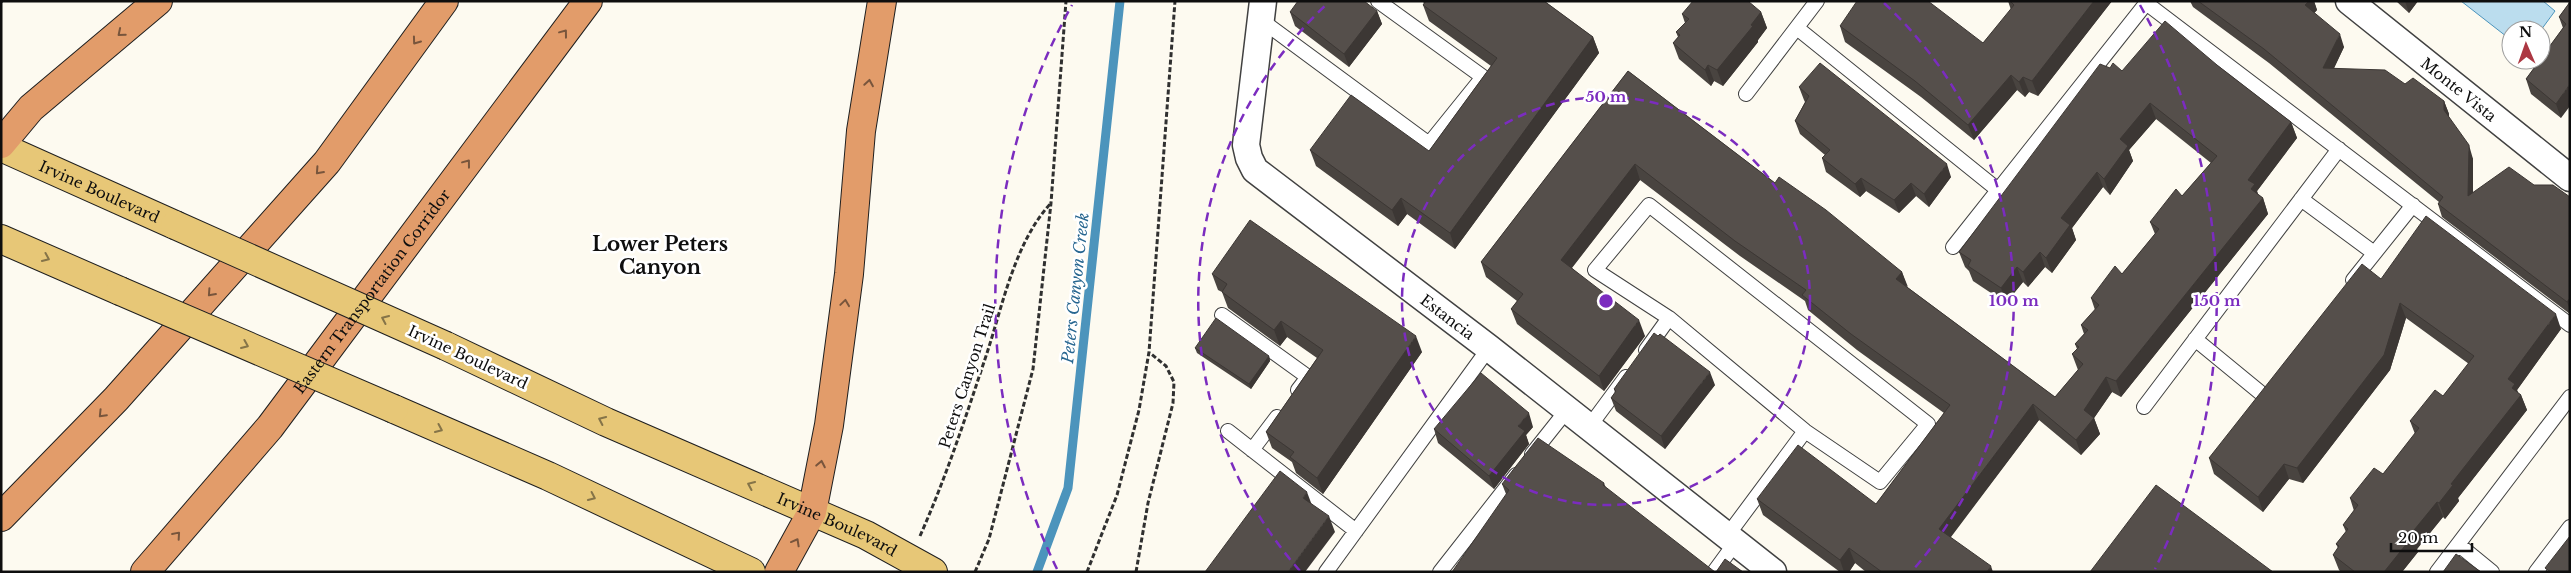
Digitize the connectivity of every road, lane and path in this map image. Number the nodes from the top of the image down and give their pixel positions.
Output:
1 (158, 1) edge
2 (444, 1) edge
3 (588, 1) edge
4 (882, 1) edge
5 (1066, 1) edge
6 (1175, 1) edge
7 (1378, 1) edge
8 (1817, 1) edge
9 (2349, 1) edge
10 (2147, 2) edge
11 (1262, 11) edge
12 (1796, 28) junction
13 (1746, 94) dead end
14 (1, 145) edge
15 (2339, 149) junction
16 (2570, 178) edge
17 (1998, 190) junction
18 (2301, 199) junction
19 (1051, 203) junction
20 (2413, 205) junction
21 (1, 239) edge
22 (1954, 247) dead end
23 (2374, 253) junction
24 (2345, 290) edge
25 (1222, 315) edge
26 (1670, 318) junction
27 (2570, 325) edge
28 (2195, 339) junction
29 (1489, 348) junction
30 (1150, 352) junction
31 (2274, 380) edge
32 (2570, 397) edge
33 (2144, 407) dead end
34 (1567, 410) junction
35 (1589, 427) junction
36 (1228, 431) dead end
37 (1805, 431) junction
38 (1252, 450) junction
39 (812, 512) junction
40 (1, 518) edge
41 (2570, 527) edge
42 (1356, 531) junction
43 (1731, 539) junction
44 (2459, 545) junction
45 (923, 566) edge
46 (145, 572) edge
47 (751, 572) edge
48 (779, 572) edge
49 (975, 572) edge
50 (1087, 572) edge
51 (1136, 572) edge
52 (1326, 572) edge
53 (1440, 572) edge
54 (1714, 572) edge
55 (1773, 572) edge
56 (2438, 572) edge
57 (2492, 572) edge
58 (2536, 572) edge

1 -> 14 highway
2 -> 40 highway
46 -> 3 highway, Eastern Transportation Corridor
39 -> 4 highway
5 - 19 path
6 - 30 path
7 - 11 lane
8 - 12 lane
9 - 16 street, Monte Vista
10 - 15 lane
10 - 17 lane
11 - 29 street, Estancia
12 - 13 lane
12 - 17 lane
39 -> 14 main road, Irvine Boulevard, bridge
15 - 18 lane
15 - 20 lane
17 - 22 lane
18 - 23 lane
18 - 28 lane
19 - 45 path, Peters Canyon Trail
19 - 49 path
20 - 23 lane
20 - 27 lane
21 -> 47 main road, bridge
23 - 24 lane
25 - 38 lane
26 - 35 lane
26 - 37 lane
26 - 37 lane
28 - 31 lane
28 - 33 lane
29 - 34 street, Estancia
29 - 42 lane
30 - 50 path
30 - 51 path
32 - 44 lane
34 - 35 street, Estancia
34 - 53 lane
35 - 43 street, Estancia
36 - 38 lane
37 - 43 lane
38 - 42 lane
39 - 45 main road, Irvine Boulevard
48 -> 39 highway
41 - 58 lane
42 - 52 lane
43 - 54 lane
43 - 55 street, Estancia
44 - 56 lane
44 - 57 lane

